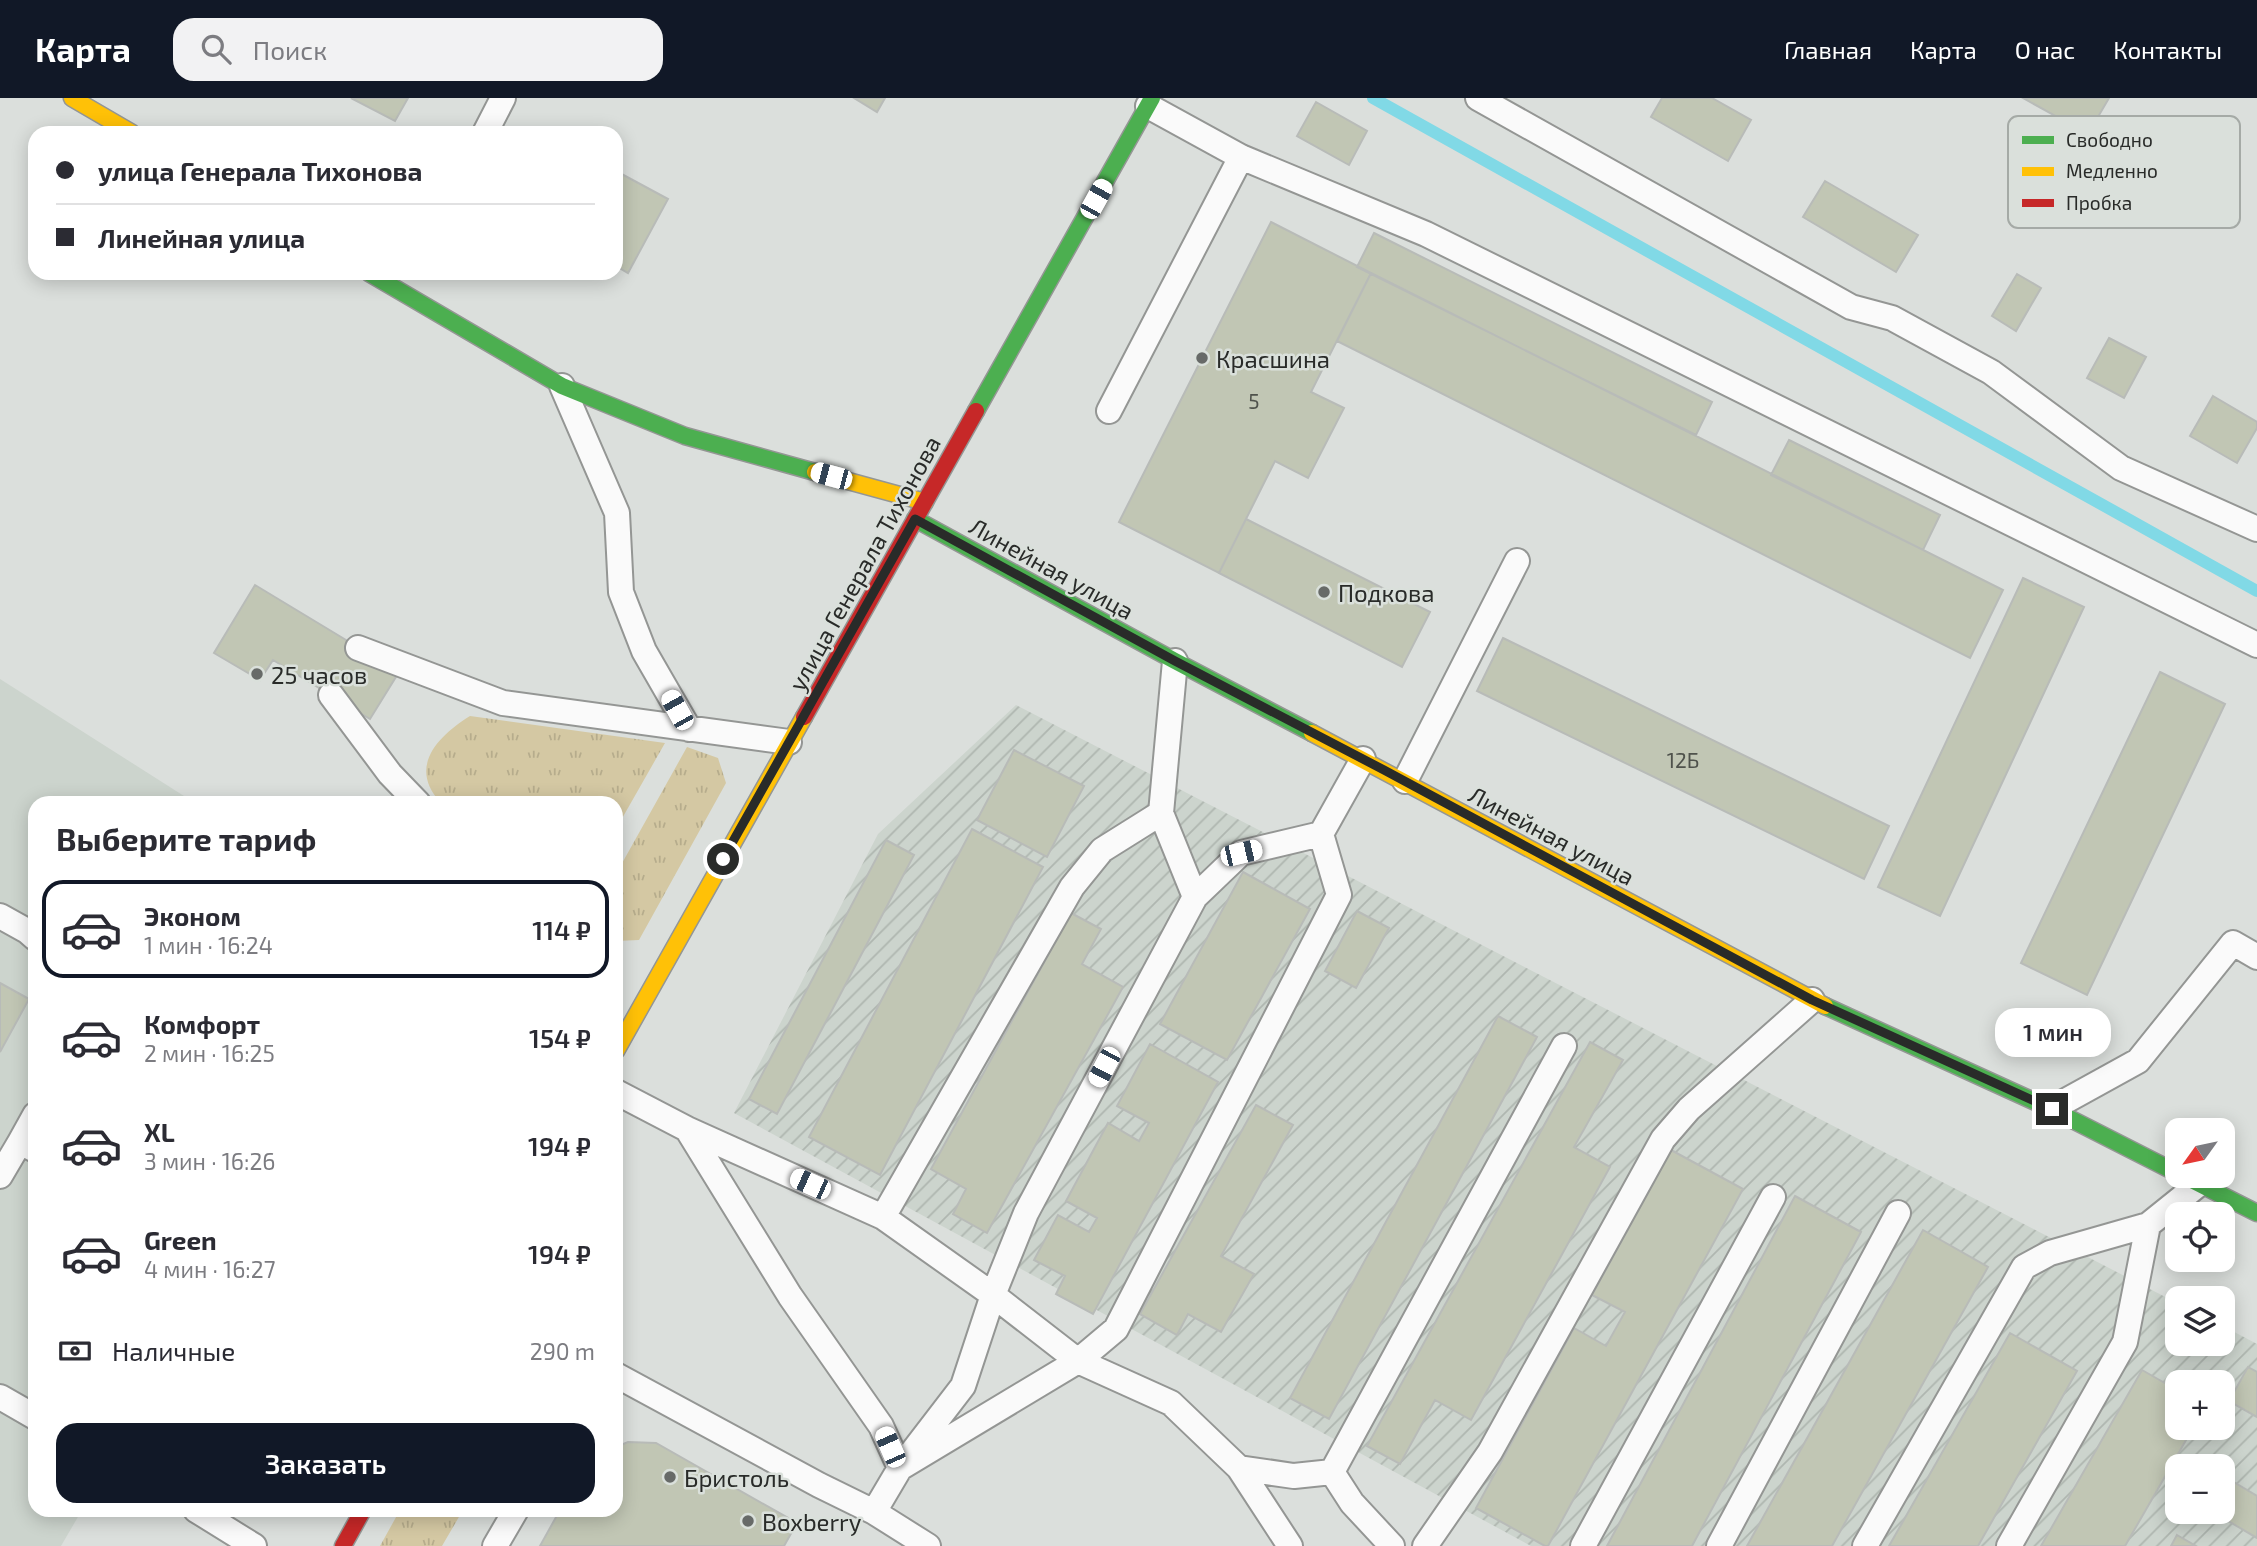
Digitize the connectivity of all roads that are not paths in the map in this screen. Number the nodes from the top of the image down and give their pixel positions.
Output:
1 (72, 98) edge
2 (503, 98) edge
3 (1478, 98) edge
4 (1150, 102) edge
5 (120, 126) edge
6 (489, 126) edge
7 (1241, 157) junction
8 (408, 283) edge
9 (562, 386) junction
10 (1108, 411) dead end
11 (925, 502) junction
12 (915, 519) junction
13 (2257, 528) edge
14 (1517, 561) dead end
15 (2257, 645) edge
16 (358, 648) dead end
17 (1175, 661) junction
18 (331, 695) dead end
19 (688, 729) junction
20 (789, 743) junction
21 (1363, 759) junction
22 (1405, 781) junction
23 (411, 796) edge
24 (1161, 813) junction
25 (1321, 834) junction
26 (1195, 897) junction
27 (0, 916) edge
28 (28, 932) edge
29 (2257, 957) edge
30 (1812, 1000) junction
31 (624, 1016) edge
32 (1564, 1045) dead end
33 (623, 1096) edge
34 (2052, 1109) junction
35 (687, 1129) junction
36 (27, 1146) edge
37 (2165, 1166) edge
38 (0, 1176) edge
39 (2178, 1188) edge
40 (2208, 1188) edge
41 (1773, 1197) dead end
42 (1898, 1213) dead end
43 (2257, 1213) edge
44 (883, 1217) junction
45 (2148, 1225) junction
46 (993, 1295) junction
47 (1078, 1361) junction
48 (623, 1380) edge
49 (0, 1397) edge
50 (28, 1413) edge
51 (900, 1468) junction
52 (1238, 1468) junction
53 (1332, 1472) junction
54 (874, 1512) junction
55 (206, 1517) edge
56 (359, 1517) edge
57 (512, 1517) edge
58 (254, 1546) edge
59 (344, 1546) edge
60 (495, 1546) edge
61 (928, 1546) edge
62 (1290, 1546) edge
63 (1392, 1546) edge
64 (1425, 1546) edge
65 (1583, 1546) edge
66 (1719, 1546) edge
67 (1865, 1546) edge
68 (2009, 1546) edge

1 - 5 main road
2 - 6 lane
3 - 13 lane
4 - 7 lane
4 - 11 main road, улица Генерала Тихонова
7 - 10 lane
7 - 15 lane
8 - 9 main road
9 - 11 main road
9 - 19 lane
11 - 12 main road, улица Генерала Тихонова
12 - 17 main road, Линейная улица
12 - 20 main road, улица Генерала Тихонова
14 - 22 lane
16 - 19 lane
17 - 21 main road, Линейная улица
17 - 24 lane
18 - 23 lane
19 - 20 lane
20 - 31 main road, улица Генерала Тихонова
21 - 22 main road, Линейная улица
21 - 25 lane
22 - 30 main road, Линейная улица
24 - 26 lane
24 - 44 lane
25 - 26 lane
25 - 47 lane
26 - 46 lane
27 - 28 lane
29 - 34 lane
30 - 34 main road, Линейная улица
30 - 64 lane
32 - 53 lane
33 - 35 lane
34 - 37 main road, Линейная улица
35 - 44 lane
35 - 51 lane
36 - 38 lane
39 - 45 lane
40 - 43 main road, Линейная улица
41 - 65 lane
42 - 66 lane
44 - 46 lane
45 - 67 lane
45 - 68 lane
46 - 47 lane
46 - 51 lane
47 - 51 lane
47 - 52 lane
48 - 54 lane
49 - 50 lane
51 - 54 lane
52 - 53 lane
52 - 62 lane
53 - 63 lane
54 - 61 lane
55 - 58 lane
56 - 59 main road
57 - 60 lane

